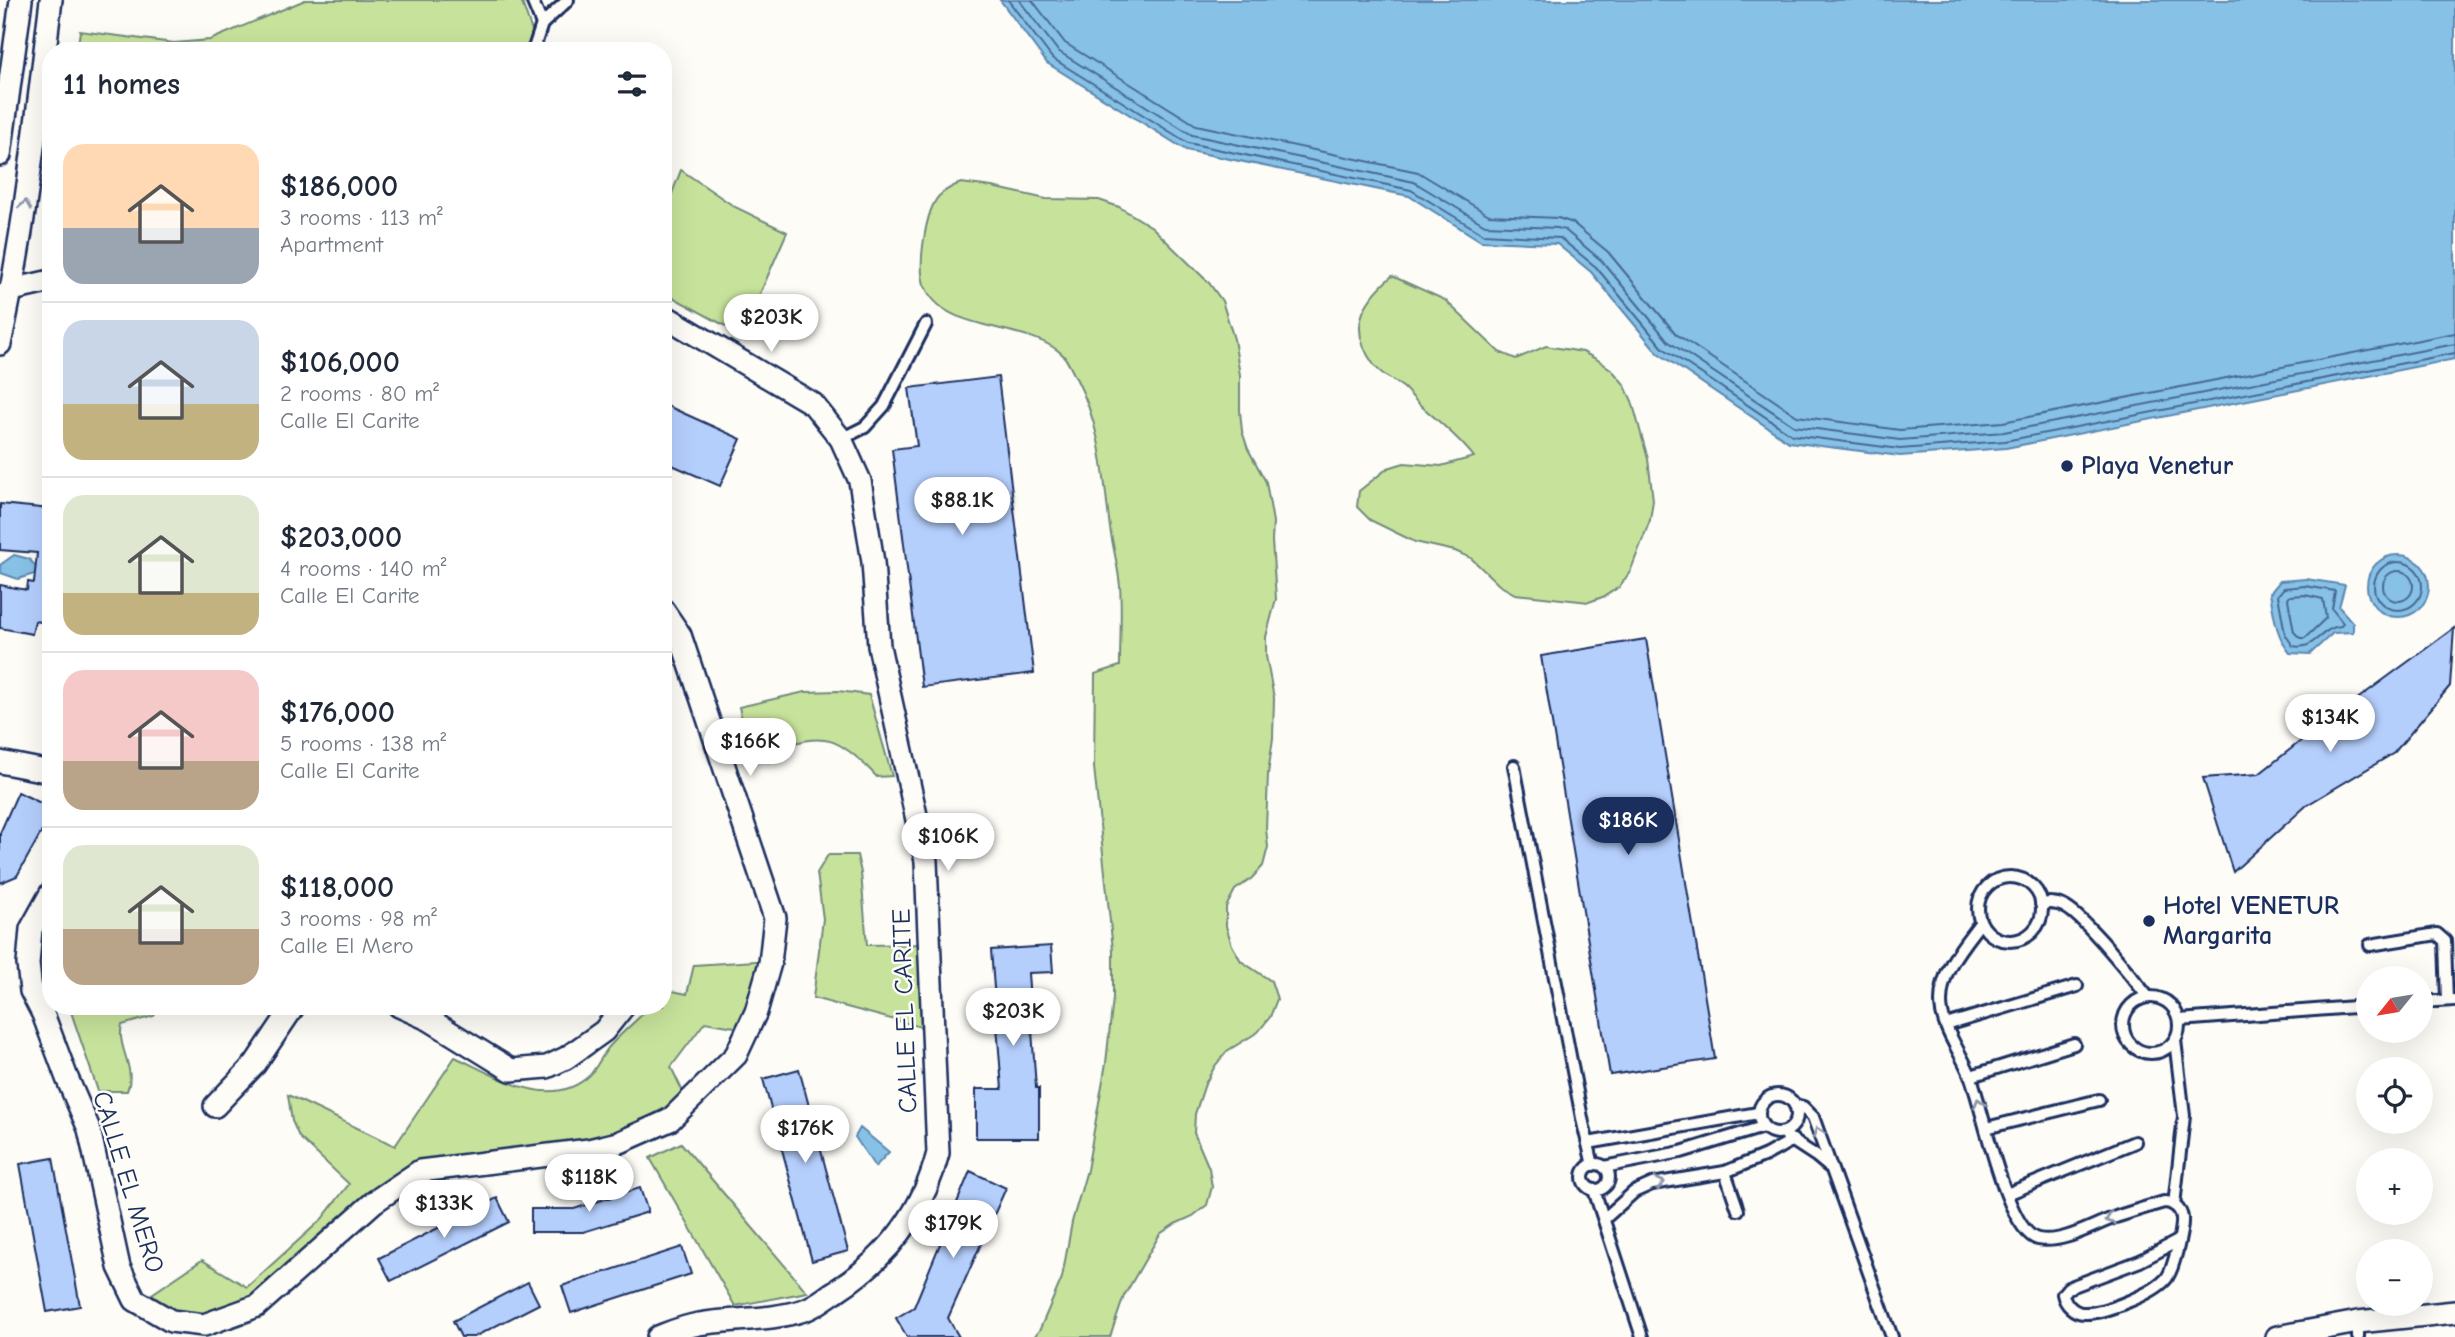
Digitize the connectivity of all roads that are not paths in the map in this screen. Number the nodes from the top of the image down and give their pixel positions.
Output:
1 (21, 0) edge
2 (51, 0) edge
3 (532, 0) edge
4 (568, 0) edge
5 (542, 24) junction
6 (46, 42) edge
7 (536, 42) edge
8 (42, 73) edge
9 (5, 86) edge
10 (0, 155) edge
11 (42, 284) edge
12 (6, 294) edge
13 (672, 320) edge
14 (926, 324) dead end
15 (0, 344) edge
16 (841, 439) junction
17 (672, 623) edge
18 (0, 762) edge
19 (1514, 766) dead end
20 (42, 770) edge
21 (2042, 904) junction
22 (42, 909) edge
23 (1980, 923) junction
24 (2370, 945) dead end
25 (2077, 986) dead end
26 (2148, 997) junction
27 (2451, 1000) edge
28 (2433, 1001) edge
29 (2356, 1007) edge
30 (42, 1012) edge
31 (43, 1015) edge
32 (288, 1015) edge
33 (437, 1015) edge
34 (617, 1015) edge
35 (2179, 1020) junction
36 (1946, 1025) junction
37 (2175, 1040) junction
38 (2074, 1044) dead end
39 (1971, 1076) junction
40 (2099, 1100) dead end
41 (1795, 1105) junction
42 (215, 1106) dead end
43 (1758, 1113) junction
44 (1763, 1127) junction
45 (1986, 1128) junction
46 (1778, 1134) junction
47 (1793, 1140) junction
48 (2135, 1142) dead end
49 (1588, 1143) junction
50 (1598, 1166) junction
51 (1830, 1168) junction
52 (1725, 1172) junction
53 (1594, 1190) junction
54 (2007, 1194) junction
55 (2174, 1205) junction
56 (1738, 1210) dead end
57 (1604, 1219) junction
58 (2178, 1241) junction
59 (2455, 1312) edge
60 (2358, 1330) edge
61 (658, 1337) edge
62 (1642, 1337) edge
63 (1892, 1337) edge
64 (2277, 1337) edge

1 - 9 street
6 -> 2 street
3 - 5 lane
4 - 5 lane
5 - 7 lane
12 -> 8 street
9 - 10 street
11 - 12 street
12 - 15 street
13 - 16 street, CALLE EL CARITE
14 - 16 lane
16 - 61 street, CALLE EL CARITE
17 - 31 street, CALLE EL MERO
18 - 20 street
19 - 49 lane
21 - 23 lane
21 - 23 lane
21 - 26 lane
22 - 30 street, CALLE EL MERO
23 - 36 lane
24 - 27 lane
25 - 36 lane
26 - 35 lane
26 - 37 lane
27 - 28 lane
29 - 35 lane
32 - 42 street
33 - 34 street
35 - 37 lane
36 - 39 lane
37 - 55 lane
38 - 39 lane
45 -> 39 lane
40 - 45 lane
41 - 43 lane
41 - 46 lane
51 -> 41 lane
43 - 44 lane
43 - 49 lane
44 - 46 lane
44 - 50 lane
45 - 54 lane
46 - 47 lane
47 - 51 lane
47 - 52 lane
48 - 54 lane
49 - 50 lane
50 - 53 lane
50 - 53 lane
51 - 63 lane
52 - 56 lane
57 -> 52 lane
53 - 57 lane
55 -> 54 lane
55 - 58 lane
57 - 62 lane
58 - 58 lane
59 - 60 street
60 - 64 street

